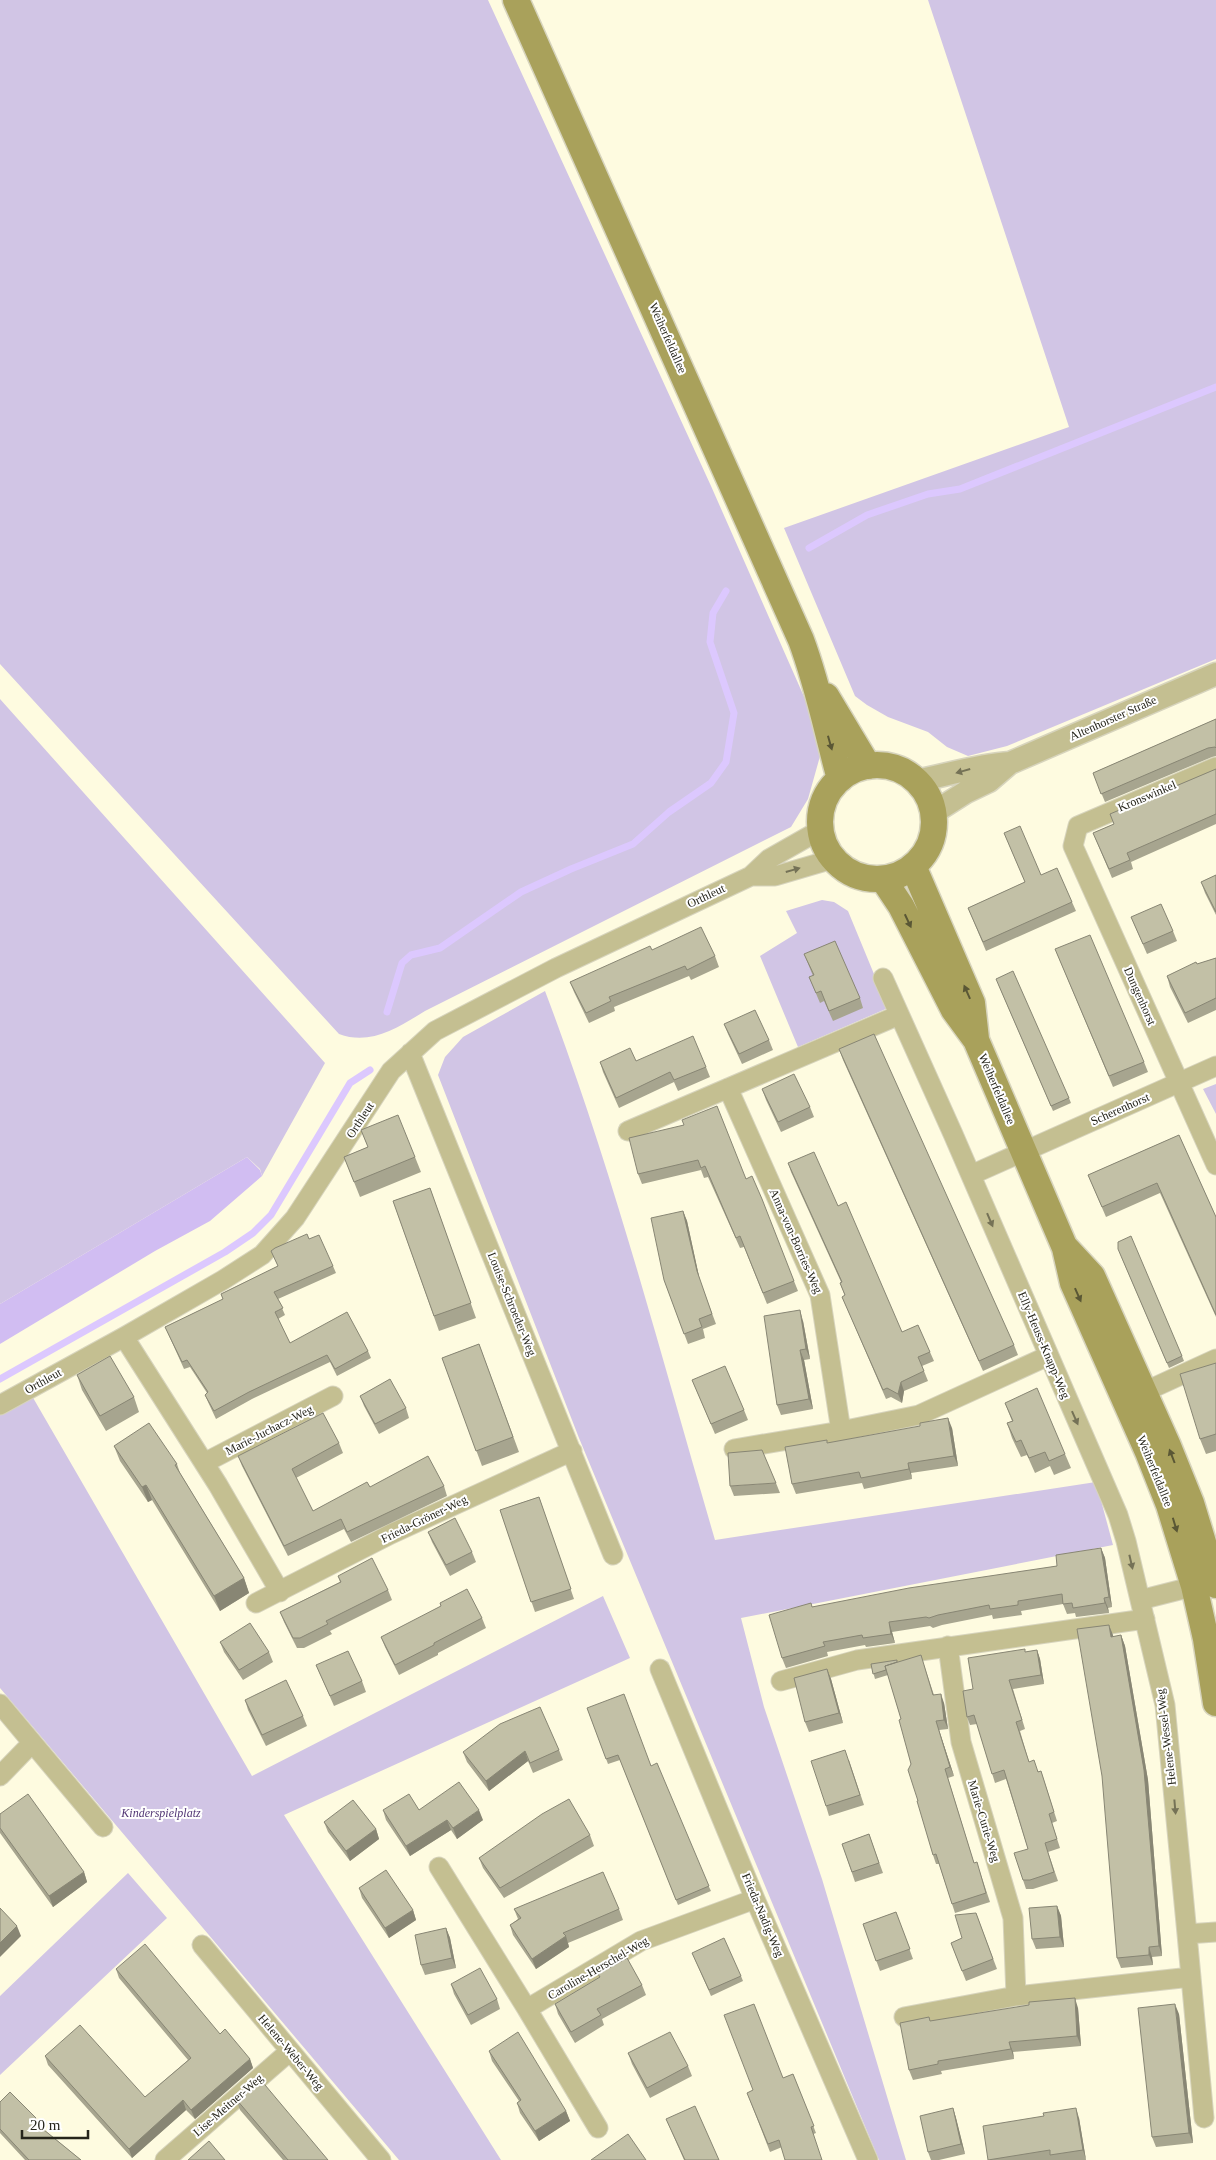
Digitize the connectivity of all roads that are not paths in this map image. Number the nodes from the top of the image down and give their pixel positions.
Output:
1 (516, 0) edge
2 (1216, 674) edge
3 (815, 679) junction
4 (1010, 763) junction
5 (868, 766) junction
6 (1216, 767) edge
7 (840, 779) junction
8 (916, 781) junction
9 (933, 813) junction
10 (1078, 826) joint
11 (820, 830) junction
12 (833, 858) junction
13 (913, 866) junction
14 (751, 876) junction
15 (884, 879) junction
16 (883, 978) dead end
17 (899, 1015) junction
18 (976, 1040) junction
19 (410, 1052) junction
20 (1216, 1066) edge
21 (1179, 1083) junction
22 (728, 1088) junction
23 (628, 1131) dead end
24 (1024, 1152) junction
25 (1216, 1165) edge
26 (971, 1176) junction
27 (124, 1337) junction
28 (1048, 1356) junction
29 (1216, 1359) edge
30 (333, 1396) dead end
31 (1134, 1396) junction
32 (0, 1405) edge
33 (841, 1430) junction
34 (734, 1449) dead end
35 (572, 1451) junction
36 (204, 1464) junction
37 (1118, 1515) joint
38 (613, 1555) dead end
39 (1208, 1584) edge
40 (280, 1592) junction
41 (1140, 1600) junction
42 (256, 1603) dead end
43 (1144, 1619) junction
44 (948, 1646) junction
45 (660, 1669) dead end
46 (781, 1681) dead end
47 (0, 1704) edge
48 (1216, 1704) edge
49 (32, 1743) junction
50 (0, 1776) edge
51 (102, 1827) dead end
52 (439, 1867) dead end
53 (755, 1899) junction
54 (1216, 1932) edge
55 (1187, 1934) junction
56 (202, 1945) dead end
57 (1191, 1977) junction
58 (1016, 1996) junction
59 (527, 2009) junction
60 (904, 2017) dead end
61 (290, 2051) junction
62 (1204, 2118) dead end
63 (598, 2128) dead end
64 (165, 2160) edge
65 (381, 2160) edge
66 (868, 2160) edge

1 - 3 main road, Weiherfeldallee
2 - 4 street, Altenhorster Straße
3 - 5 main road, Weiherfeldallee
3 -> 7 main road, Weiherfeldallee
4 -> 8 street, Altenhorster Straße
4 - 9 street, Altenhorster Straße
5 - 7 main road
5 - 8 main road
6 - 10 street, Kronswinkel
7 - 11 main road
8 - 9 main road
9 - 13 main road
10 - 21 street, Dungenhorst
11 - 12 main road
11 - 14 street, Orthleut
14 -> 12 street, Orthleut
12 - 15 main road
13 - 15 main road
18 -> 13 main road, Weiherfeldallee
14 - 19 street, Orthleut
15 -> 18 main road, Weiherfeldallee
16 - 17 street, Elly-Heuss-Knapp-Weg
17 - 22 street
17 - 26 street, Elly-Heuss-Knapp-Weg
18 - 24 main road, Weiherfeldallee
19 - 27 street, Orthleut
19 - 35 street, Louise-Schroeder-Weg
20 - 21 street, Scherenhorst
21 - 24 street, Scherenhorst
21 - 25 street, Dungenhorst
22 - 23 street
22 - 33 street, Anna-von-Borries-Weg
24 - 26 street
24 - 31 main road, Weiherfeldallee
26 -> 28 street, Elly-Heuss-Knapp-Weg
27 - 32 street, Orthleut
27 - 36 street
28 - 33 street
28 -> 37 street, Elly-Heuss-Knapp-Weg
29 - 31 street
30 - 36 street, Marie-Juchacz-Weg
31 - 39 main road, Weiherfeldallee
33 - 34 street
35 - 38 street, Louise-Schroeder-Weg
35 - 40 street, Frieda-Gröner-Weg
36 - 40 street
37 -> 41 street, Helene-Wessel-Weg
39 - 41 street
39 - 48 main road, Weiherfeldallee
40 - 42 street, Frieda-Gröner-Weg
41 - 43 street, Helene-Wessel-Weg
43 - 44 street
43 -> 55 street, Helene-Wessel-Weg
44 - 46 street
44 - 58 street, Marie-Curie-Weg
45 - 53 street, Frieda-Nadig-Weg
47 - 49 street
49 - 50 street
49 - 51 street
52 - 59 street
53 - 59 street, Caroline-Herschel-Weg
53 - 66 street, Frieda-Nadig-Weg
54 - 55 street
55 - 57 street, Helene-Wessel-Weg
56 - 61 street, Helene-Weber-Weg
57 - 58 street
57 - 62 street, Helene-Wessel-Weg
58 - 60 street
59 - 63 street
61 - 64 street, Lise-Meitner-Weg
61 - 65 street, Helene-Weber-Weg

